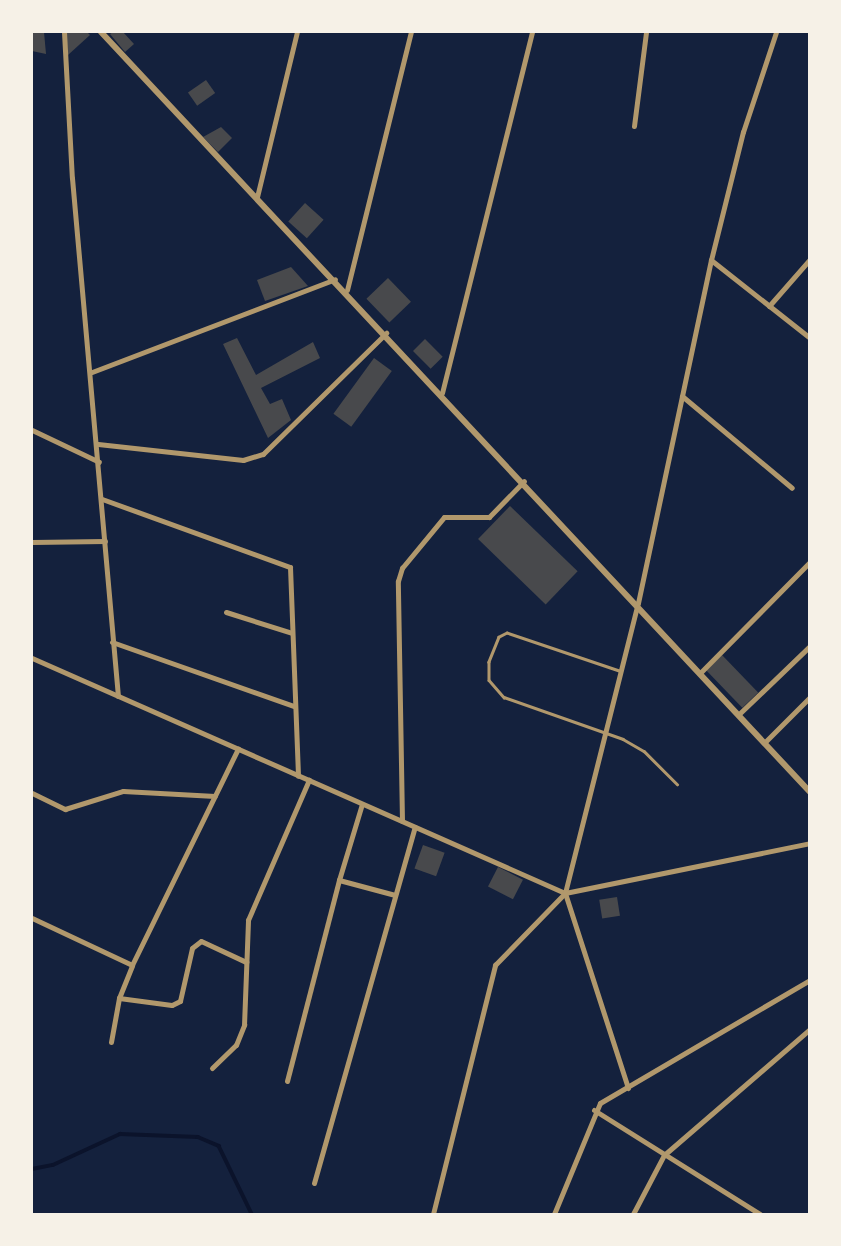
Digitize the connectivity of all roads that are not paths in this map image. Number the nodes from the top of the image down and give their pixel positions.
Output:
1 (64, 32) edge
2 (101, 32) edge
3 (297, 32) edge
4 (411, 32) edge
5 (532, 32) edge
6 (646, 32) edge
7 (776, 32) edge
8 (634, 126) dead end
9 (257, 197) junction
10 (810, 259) edge
11 (711, 260) junction
12 (335, 279) junction
13 (346, 290) junction
14 (769, 306) junction
15 (386, 333) junction
16 (810, 338) edge
17 (92, 372) junction
18 (442, 393) junction
19 (682, 397) junction
20 (32, 430) edge
21 (98, 444) junction
22 (99, 462) junction
23 (524, 481) junction
24 (792, 488) dead end
25 (102, 499) junction
26 (105, 541) junction
27 (32, 542) edge
28 (810, 562) edge
29 (638, 603) junction
30 (226, 612) dead end
31 (292, 633) junction
32 (112, 642) junction
33 (810, 646) edge
34 (32, 659) edge
35 (32, 666) edge
36 (621, 671) junction
37 (701, 672) junction
38 (118, 696) junction
39 (810, 697) edge
40 (294, 706) junction
41 (739, 714) junction
42 (605, 733) junction
43 (765, 742) junction
44 (239, 749) junction
45 (298, 776) junction
46 (309, 780) junction
47 (677, 785) dead end
48 (810, 792) edge
49 (32, 793) edge
50 (215, 796) junction
51 (362, 804) junction
52 (401, 821) junction
53 (415, 827) junction
54 (810, 843) edge
55 (339, 880) junction
56 (565, 893) junction
57 (394, 895) junction
58 (32, 918) edge
59 (246, 962) junction
60 (132, 965) junction
61 (810, 980) edge
62 (119, 998) junction
63 (810, 1029) edge
64 (111, 1042) dead end
65 (212, 1068) dead end
66 (286, 1081) dead end
67 (628, 1088) junction
68 (594, 1110) junction
69 (664, 1155) junction
70 (314, 1183) dead end
71 (433, 1214) edge
72 (554, 1214) edge
73 (633, 1214) edge
74 (760, 1214) edge

1 - 17 street
2 - 9 street
3 - 9 street
4 - 13 street
5 - 18 street
6 - 8 street
7 - 11 street
9 - 12 street
10 - 14 street
11 - 14 street
11 - 19 street
12 - 13 street
12 - 17 street
13 - 15 street
14 - 16 street
15 - 18 street
15 - 21 street
17 - 21 street
18 - 23 street
19 - 24 street
19 - 29 street
20 - 22 street
21 - 22 street
22 - 25 street
23 - 29 street
23 - 52 street
25 - 26 street
25 - 31 street
26 - 27 street
26 - 32 street
28 - 37 street
29 - 36 street
29 - 37 street
30 - 31 street
31 - 40 street
32 - 38 street
32 - 40 street
33 - 41 street
34 - 35 street
34 - 38 street
36 - 42 street
36 - 42 lane
37 - 41 street
38 - 44 street
39 - 43 street
40 - 45 street
41 - 43 street
42 - 47 lane
42 - 56 street
43 - 48 street
44 - 45 street
44 - 50 street
45 - 46 street
46 - 51 street
46 - 59 street
49 - 50 street
50 - 60 street
51 - 52 street
51 - 55 street
52 - 53 street
53 - 56 street
53 - 57 street
54 - 56 street
55 - 57 street
55 - 66 street
56 - 67 street
56 - 71 street
57 - 70 street
58 - 60 street
59 - 62 street
59 - 65 street
60 - 62 street
61 - 67 street
62 - 64 street
63 - 69 street
67 - 68 street
68 - 69 street
68 - 72 street
69 - 73 street
69 - 74 street

